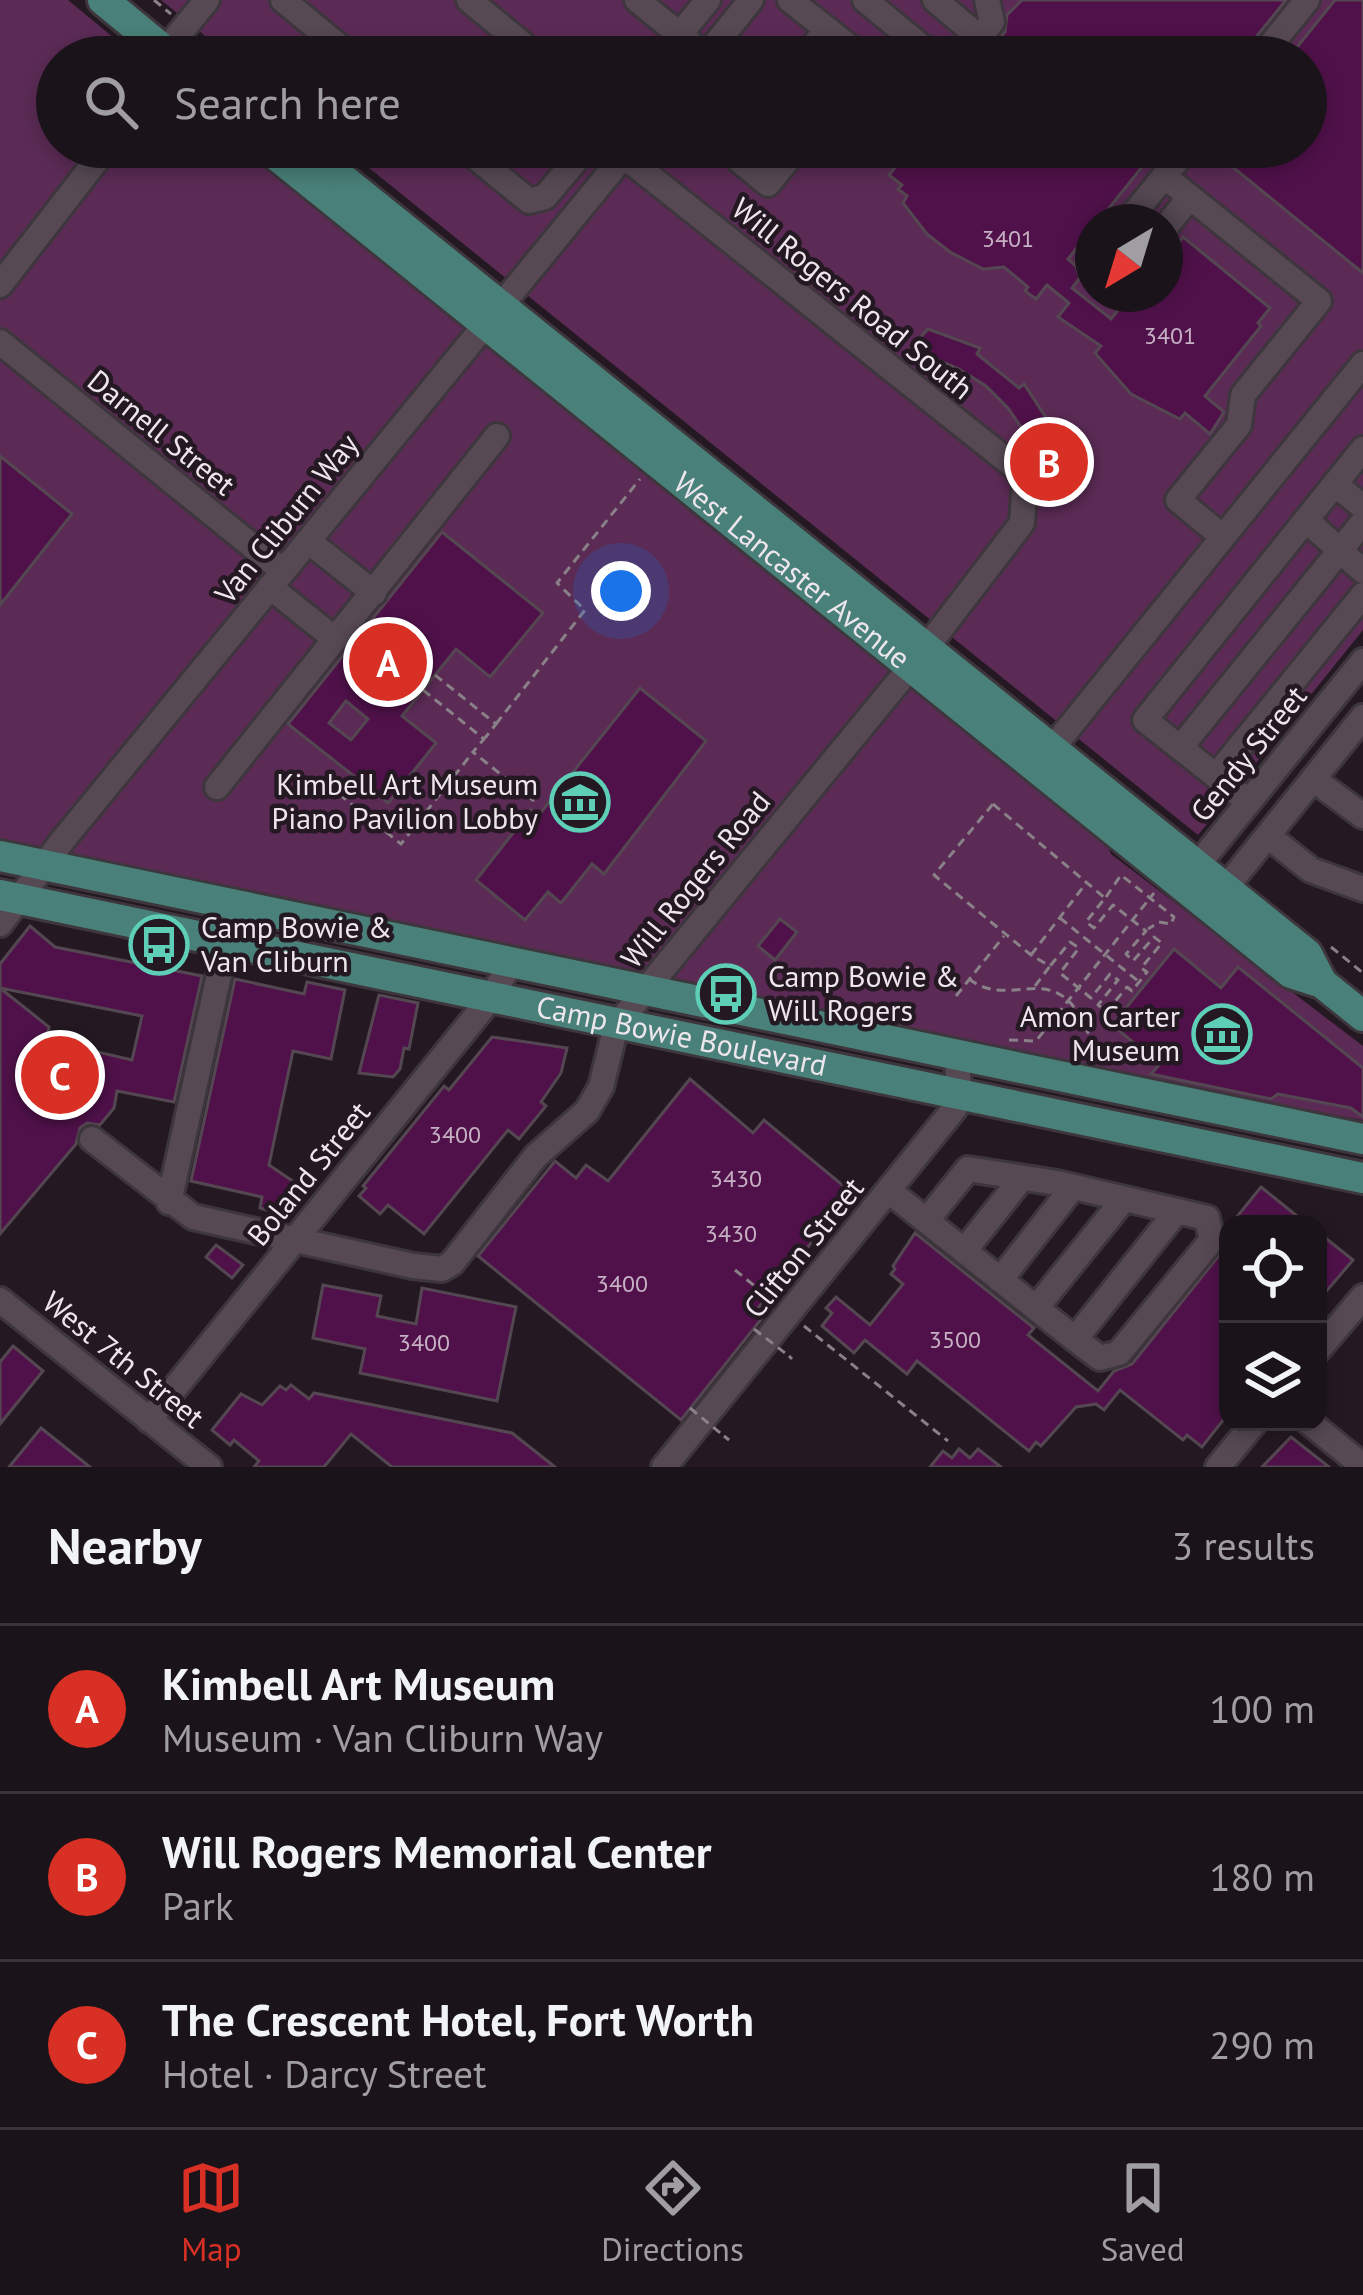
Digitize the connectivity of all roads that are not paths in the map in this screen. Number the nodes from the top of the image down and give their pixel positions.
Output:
1 (103, 0) edge
2 (283, 0) edge
3 (469, 0) edge
4 (637, 0) edge
5 (708, 0) edge
6 (751, 0) edge
7 (790, 0) edge
8 (865, 0) edge
9 (935, 0) edge
10 (987, 0) edge
11 (1307, 0) edge
12 (204, 1) edge
13 (827, 29) junction
14 (679, 34) junction
15 (149, 36) edge
16 (184, 36) edge
17 (327, 36) edge
18 (513, 36) edge
19 (681, 36) edge
20 (721, 36) edge
21 (822, 36) edge
22 (836, 36) edge
23 (909, 36) edge
24 (963, 36) edge
25 (980, 36) edge
26 (1278, 36) edge
27 (90, 168) edge
28 (294, 168) edge
29 (327, 168) edge
30 (489, 168) edge
31 (569, 168) edge
32 (613, 168) edge
33 (648, 168) edge
34 (749, 168) edge
35 (781, 168) edge
36 (1171, 168) edge
37 (1164, 176) junction
38 (1190, 197) junction
39 (1141, 204) edge
40 (1183, 205) edge
41 (0, 285) edge
42 (492, 314) junction
43 (0, 343) edge
44 (1363, 364) edge
45 (497, 436) dead end
46 (1363, 449) edge
47 (1335, 484) junction
48 (1026, 500) joint
49 (1363, 507) edge
50 (1306, 520) junction
51 (1363, 522) edge
52 (1223, 537) junction
53 (308, 541) junction
54 (1341, 549) junction
55 (1363, 571) edge
56 (276, 579) junction
57 (374, 593) junction
58 (1363, 595) edge
59 (335, 639) junction
60 (918, 657) junction
61 (1363, 661) edge
62 (1363, 717) edge
63 (1180, 748) junction
64 (1044, 758) junction
65 (1216, 776) junction
66 (1313, 779) junction
67 (217, 788) dead end
68 (1249, 802) junction
69 (1363, 816) edge
70 (1268, 836) junction
71 (0, 856) edge
72 (44, 865) junction
73 (1171, 885) junction
74 (1363, 889) edge
75 (1217, 898) junction
76 (6, 906) edge
77 (326, 923) junction
78 (375, 934) junction
79 (226, 943) junction
80 (511, 963) junction
81 (316, 964) junction
82 (366, 974) junction
83 (644, 991) junction
84 (490, 999) junction
85 (1363, 1016) edge
86 (616, 1026) junction
87 (957, 1055) junction
88 (958, 1096) junction
89 (92, 1139) dead end
90 (1363, 1139) edge
91 (1022, 1178) junction
92 (1363, 1178) edge
93 (1073, 1187) junction
94 (889, 1191) junction
95 (1124, 1199) junction
96 (170, 1202) junction
97 (1178, 1211) junction
98 (926, 1221) junction
99 (295, 1239) junction
100 (964, 1251) junction
101 (1000, 1280) junction
102 (1363, 1298) edge
103 (0, 1300) edge
104 (1036, 1308) junction
105 (1075, 1339) junction
106 (1327, 1340) edge
107 (149, 1420) junction
108 (1248, 1431) edge
109 (1320, 1431) edge
110 (1363, 1466) edge
111 (209, 1467) edge
112 (664, 1467) edge
113 (1218, 1467) edge

1 - 15 main road
2 - 17 street
3 - 18 street
4 - 14 street
5 - 14 street
6 - 20 street
7 - 13 street
8 - 23 street
9 - 24 street
10 - 25 street
11 - 26 street
12 - 16 street
13 - 21 street
13 - 22 street
14 - 19 street
27 - 41 street
28 - 42 main road, West Lancaster Avenue
29 - 42 main road, West Lancaster Avenue
30 - 31 street
32 - 42 street, Van Cliburn Way
33 - 48 street, Will Rogers Road South
34 - 35 street
36 - 37 street
37 - 38 street
37 - 39 street
38 - 40 street
38 - 52 street
42 - 53 street, Van Cliburn Way
42 - 60 main road, West Lancaster Avenue
43 - 56 street, Darnell Street
44 - 52 street
45 - 57 street
46 - 47 street
47 - 49 street
47 - 50 street
48 - 60 street, Will Rogers Road
50 - 54 street
50 - 63 street
51 - 54 street
52 - 64 street
53 - 56 street, Van Cliburn Way
53 - 57 street
54 - 55 street
54 - 63 street
56 - 59 street, Darnell Street
56 - 72 street, Van Cliburn Way
57 - 59 street
58 - 65 street
59 - 67 street
60 - 64 main road, West Lancaster Avenue
60 - 83 street, Will Rogers Road
61 - 68 street, Gendy Street
62 - 66 street
63 - 65 street
64 - 73 main road, West Lancaster Avenue
65 - 68 street
66 - 69 street
66 - 70 street
68 - 73 street, Gendy Street
70 - 74 street
70 - 75 street
71 - 72 main road, Camp Bowie Boulevard
72 - 76 street, Van Cliburn Way
72 - 77 main road, Camp Bowie Boulevard
73 - 75 main road, West Lancaster Avenue
75 - 85 main road, West Lancaster Avenue
76 - 79 main road, Camp Bowie Boulevard
77 - 78 main road, Camp Bowie Boulevard
77 - 81 main road
78 - 80 main road, Camp Bowie Boulevard
78 - 82 main road
79 - 81 main road, Camp Bowie Boulevard
79 - 96 street
80 - 83 main road, Camp Bowie Boulevard
80 - 84 street, Boland Street
81 - 82 main road, Camp Bowie Boulevard
82 - 84 main road, Camp Bowie Boulevard
83 - 86 street, Will Rogers Road
83 - 87 main road, Camp Bowie Boulevard
84 - 86 main road, Camp Bowie Boulevard
84 - 99 street, Boland Street
86 - 88 main road, Camp Bowie Boulevard
86 - 99 street, Will Rogers Road
87 - 88 street
87 - 90 main road, Camp Bowie Boulevard
88 - 92 main road, Camp Bowie Boulevard
88 - 94 street, Clifton Street
89 - 96 street
91 - 93 street
91 - 98 street
91 - 100 street
93 - 95 street
93 - 101 street
94 - 98 street
94 - 112 street, Clifton Street
95 - 97 street
95 - 104 street
96 - 99 street
97 - 105 street
97 - 105 street
98 - 100 street
99 - 107 street, Boland Street
100 - 101 street
101 - 104 street
102 - 106 street
103 - 107 street, West 7th Street
104 - 105 street
107 - 111 street, West 7th Street
108 - 113 street
109 - 110 street

